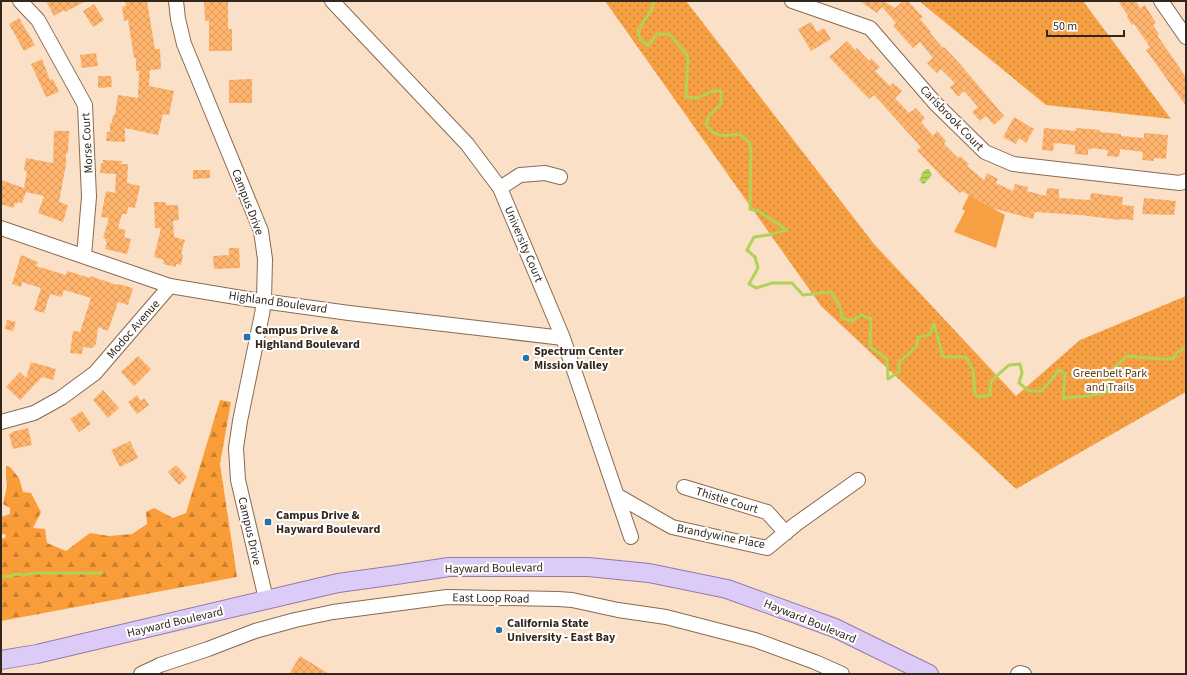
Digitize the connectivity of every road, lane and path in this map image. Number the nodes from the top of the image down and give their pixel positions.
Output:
1 (20, 1) edge
2 (176, 1) edge
3 (332, 1) edge
4 (792, 1) edge
5 (1161, 1) edge
6 (1186, 37) edge
7 (560, 177) dead end
8 (1186, 181) edge
9 (500, 188) junction
10 (1, 228) edge
11 (84, 256) junction
12 (170, 286) junction
13 (264, 301) junction
14 (563, 338) junction
15 (1, 422) edge
16 (858, 480) dead end
17 (684, 487) dead end
18 (618, 496) junction
19 (786, 532) junction
20 (631, 537) dead end
21 (266, 599) junction
22 (1, 660) edge
23 (141, 674) edge
24 (842, 674) edge
25 (929, 674) edge
26 (1018, 674) edge
27 (1024, 674) edge

1 - 11 street, Morse Court
2 - 13 street, Campus Drive
3 - 9 street, University Court
4 - 8 street, Carisbrook Court
5 - 6 street
7 - 9 street
9 - 14 street, University Court
10 - 11 street, Highland Boulevard
11 - 12 street, Highland Boulevard
12 - 13 street, Highland Boulevard
12 - 15 street, Modoc Avenue
13 - 14 street, Highland Boulevard
13 - 21 street, Campus Drive
14 - 18 street, University Court
16 - 19 street, Brandywine Place
17 - 19 street, Thistle Court
18 - 19 street, Brandywine Place
18 - 20 street, University Court
21 - 22 main road, Hayward Boulevard
21 - 25 main road, Hayward Boulevard
23 - 24 street, East Loop Road
26 - 27 street

